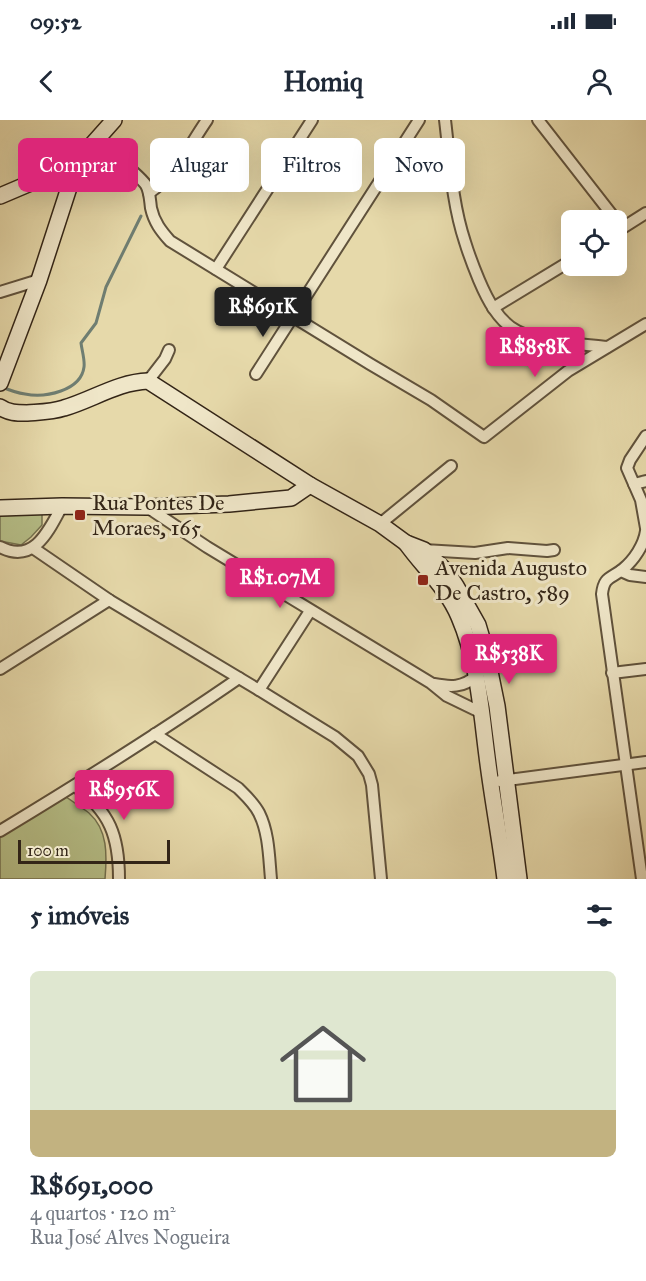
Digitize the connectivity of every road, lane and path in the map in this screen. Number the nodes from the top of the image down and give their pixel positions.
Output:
1 (114, 120) edge
2 (207, 120) edge
3 (312, 120) edge
4 (419, 120) edge
5 (445, 120) edge
6 (538, 120) edge
7 (98, 138) edge
8 (138, 178) edge
9 (18, 189) edge
10 (68, 192) edge
11 (149, 193) junction
12 (0, 196) edge
13 (607, 210) edge
14 (646, 213) edge
15 (627, 221) edge
16 (561, 267) edge
17 (216, 269) junction
18 (39, 280) junction
19 (0, 292) edge
20 (493, 308) junction
21 (293, 317) junction
22 (646, 324) edge
23 (607, 347) junction
24 (169, 350) dead end
25 (256, 374) dead end
26 (1, 381) edge
27 (148, 381) junction
28 (0, 407) edge
29 (646, 435) edge
30 (646, 452) edge
31 (632, 457) junction
32 (451, 466) dead end
33 (646, 481) edge
34 (634, 484) junction
35 (310, 485) junction
36 (62, 506) junction
37 (147, 507) junction
38 (0, 508) edge
39 (380, 524) junction
40 (646, 529) edge
41 (406, 543) junction
42 (33, 548) junction
43 (1, 549) edge
44 (424, 550) junction
45 (554, 550) dead end
46 (621, 571) junction
47 (646, 577) edge
48 (109, 600) junction
49 (310, 611) junction
50 (0, 669) edge
51 (646, 669) edge
52 (612, 673) junction
53 (476, 676) junction
54 (239, 678) junction
55 (431, 683) junction
56 (259, 690) junction
57 (482, 713) junction
58 (155, 734) junction
59 (646, 762) edge
60 (625, 764) junction
61 (507, 779) junction
62 (491, 782) junction
63 (75, 786) junction
64 (0, 831) edge
65 (119, 879) edge
66 (271, 879) edge
67 (381, 879) edge
68 (505, 879) edge
69 (519, 879) edge
70 (642, 879) edge

1 - 7 street
2 - 11 street
3 - 17 street
4 - 21 street
5 - 20 street
6 - 13 street
8 - 11 street
9 - 12 street
10 - 18 street
11 - 17 street
14 - 15 street
16 - 20 street
17 - 21 street
18 - 19 street
18 - 26 street
20 - 23 street
21 - 23 street
21 - 25 street
22 - 23 street
24 - 27 street
27 - 28 street
27 - 35 street
29 - 31 street
30 - 31 street
31 - 34 street
32 - 39 street
33 - 34 street
34 - 40 street
35 - 37 street
35 - 39 street
36 - 37 street
36 - 38 street
36 - 42 street
37 - 49 street
39 - 41 street
40 - 46 street
41 - 44 street
41 - 53 street
42 - 43 street
42 - 48 street
44 - 45 street
44 - 61 street
46 - 47 street
46 - 52 street
48 - 50 street
48 - 54 street
49 - 55 street
49 - 56 street
51 - 52 street
52 - 60 street
53 - 55 street
53 - 57 street
54 - 56 street
54 - 58 street
55 - 57 street
56 - 67 street
57 - 62 street
58 - 63 street
58 - 66 street
59 - 60 street
60 - 61 street
60 - 70 street
61 - 62 street
61 - 69 street
62 - 68 street
63 - 64 street
63 - 65 street

